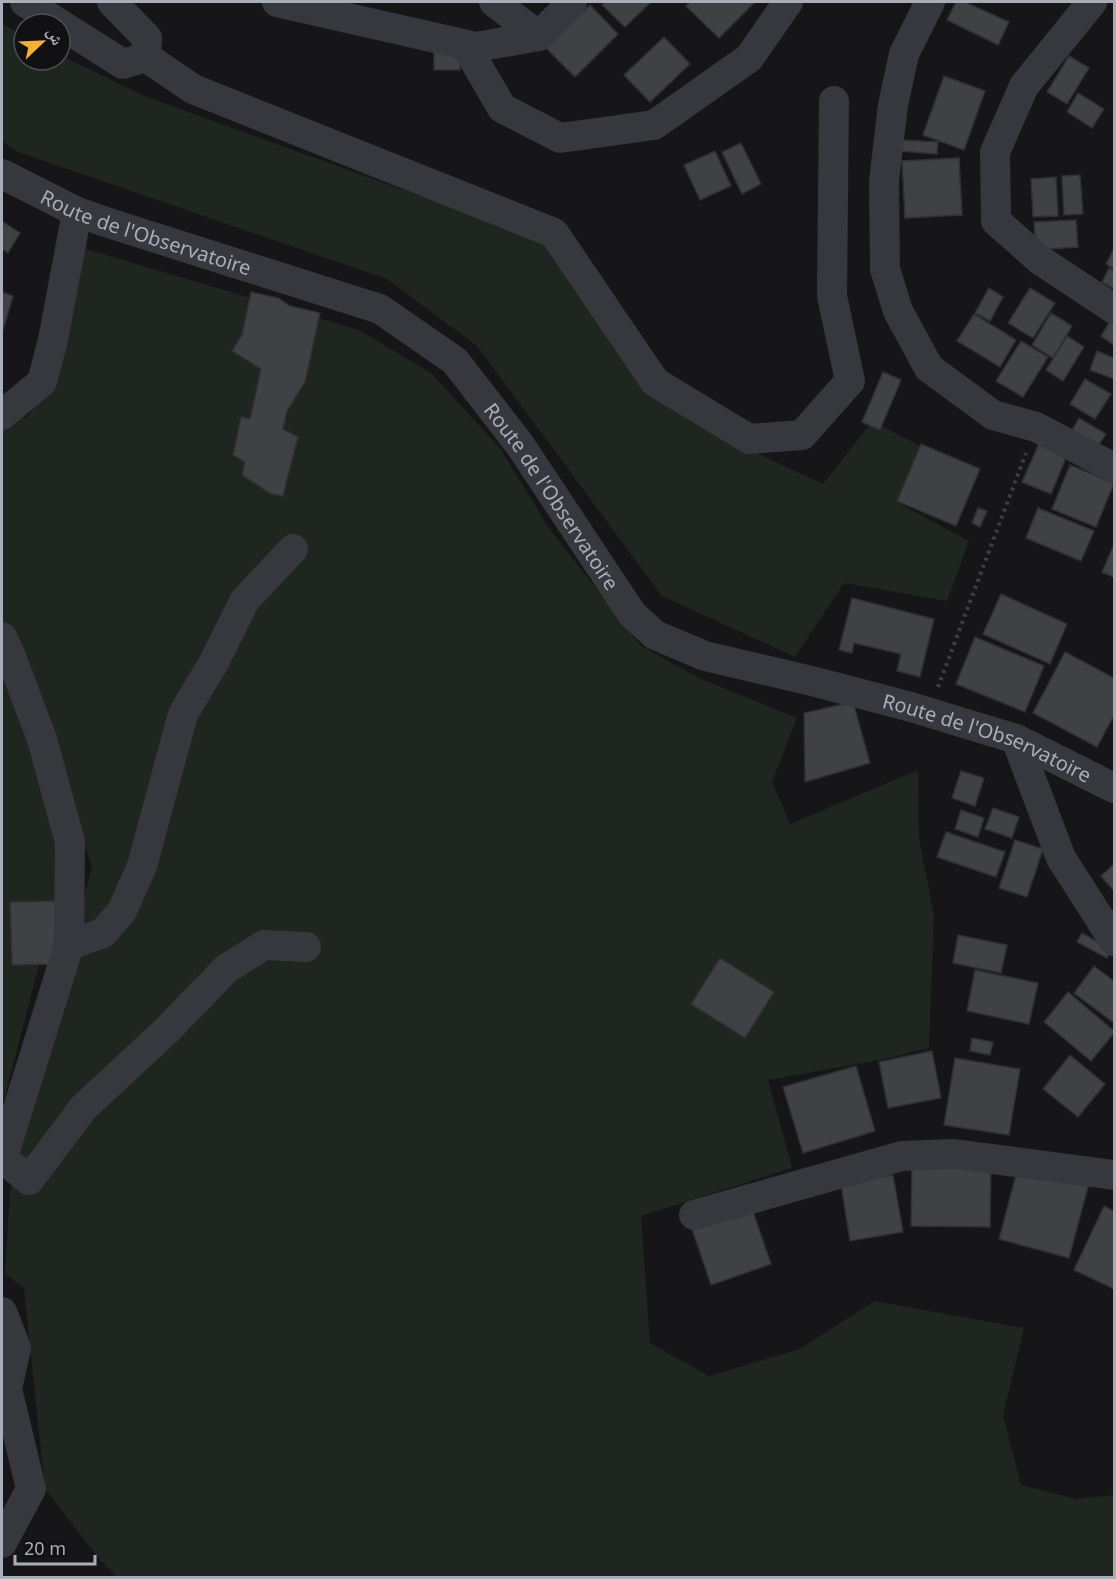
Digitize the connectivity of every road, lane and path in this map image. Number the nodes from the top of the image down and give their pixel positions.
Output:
1 (25, 2) edge
2 (112, 2) edge
3 (277, 2) edge
4 (494, 2) edge
5 (572, 2) edge
6 (788, 2) edge
7 (930, 2) edge
8 (1092, 2) edge
9 (539, 36) junction
10 (466, 46) junction
11 (146, 57) junction
12 (834, 101) dead end
13 (2, 174) edge
14 (77, 212) junction
15 (1114, 309) edge
16 (2, 415) edge
17 (1036, 427) junction
18 (1114, 468) edge
19 (293, 549) dead end
20 (2, 637) edge
21 (929, 712) junction
22 (1016, 739) junction
23 (1114, 788) edge
24 (1114, 941) edge
25 (69, 945) junction
26 (306, 947) dead end
27 (2, 1159) edge
28 (1114, 1175) edge
29 (694, 1215) dead end
30 (2, 1312) edge
31 (2, 1543) edge

1 - 11 street
2 - 11 street
3 - 10 street
4 - 9 street
5 - 9 street
6 - 10 street
7 - 17 street
8 - 15 street
9 - 10 street
11 - 12 street
13 - 14 street, Route de l'Observatoire
14 - 16 street
14 - 21 street, Route de l'Observatoire
17 - 18 street
17 - 21 path
19 - 25 street
20 - 25 street
21 - 22 street, Route de l'Observatoire
22 - 23 street, Route de l'Observatoire
22 - 24 street
25 - 27 street
26 - 27 street
28 - 29 street
30 - 31 street

